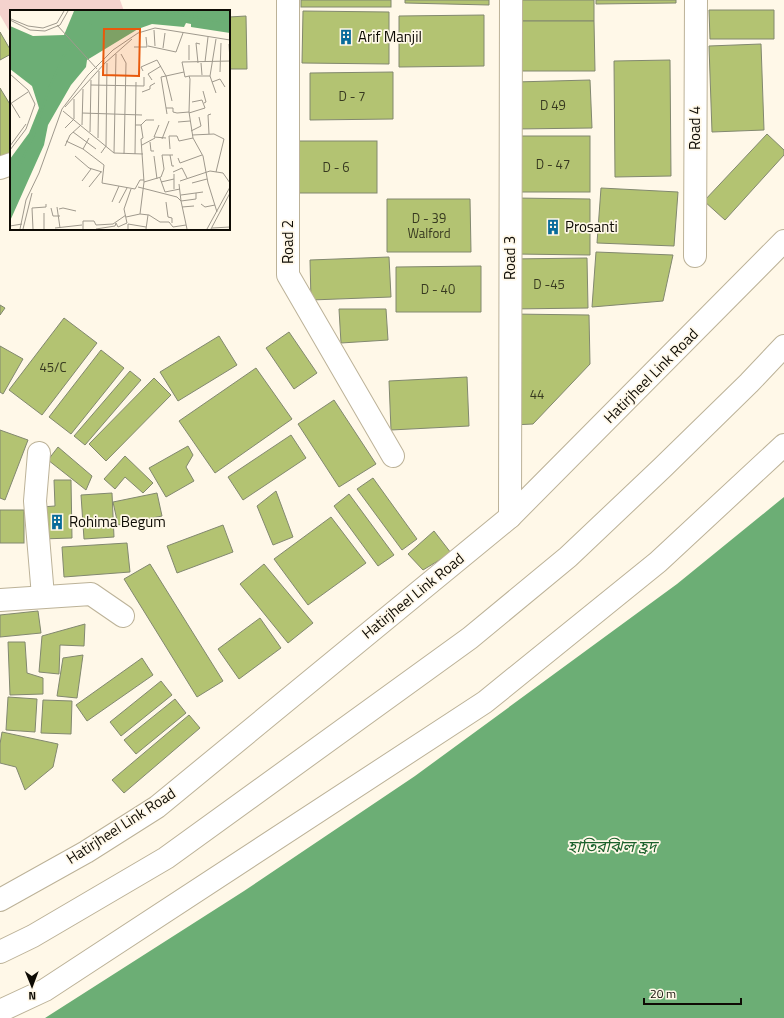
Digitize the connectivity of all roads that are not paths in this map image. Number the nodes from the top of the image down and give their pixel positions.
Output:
1 (288, 0) edge
2 (511, 0) edge
3 (696, 0) edge
4 (10, 164) edge
5 (0, 168) edge
6 (784, 241) edge
7 (784, 252) edge
8 (695, 256) dead end
9 (756, 271) junction
10 (784, 346) edge
11 (784, 445) edge
12 (39, 453) dead end
13 (393, 456) dead end
14 (510, 517) junction
15 (43, 596) junction
16 (0, 600) edge
17 (123, 616) dead end
18 (0, 900) edge
19 (0, 952) edge
20 (0, 1011) edge

1 - 13 street, Road 2
2 - 14 street, Road 3
3 - 8 street, Road 4
4 - 5 street
6 - 9 street, Hatirjheel Link Road
7 - 9 street
9 - 14 street, Hatirjheel Link Road
10 - 19 street
11 - 20 street
12 - 15 street
14 - 18 street, Hatirjheel Link Road
15 - 16 street
15 - 17 street

